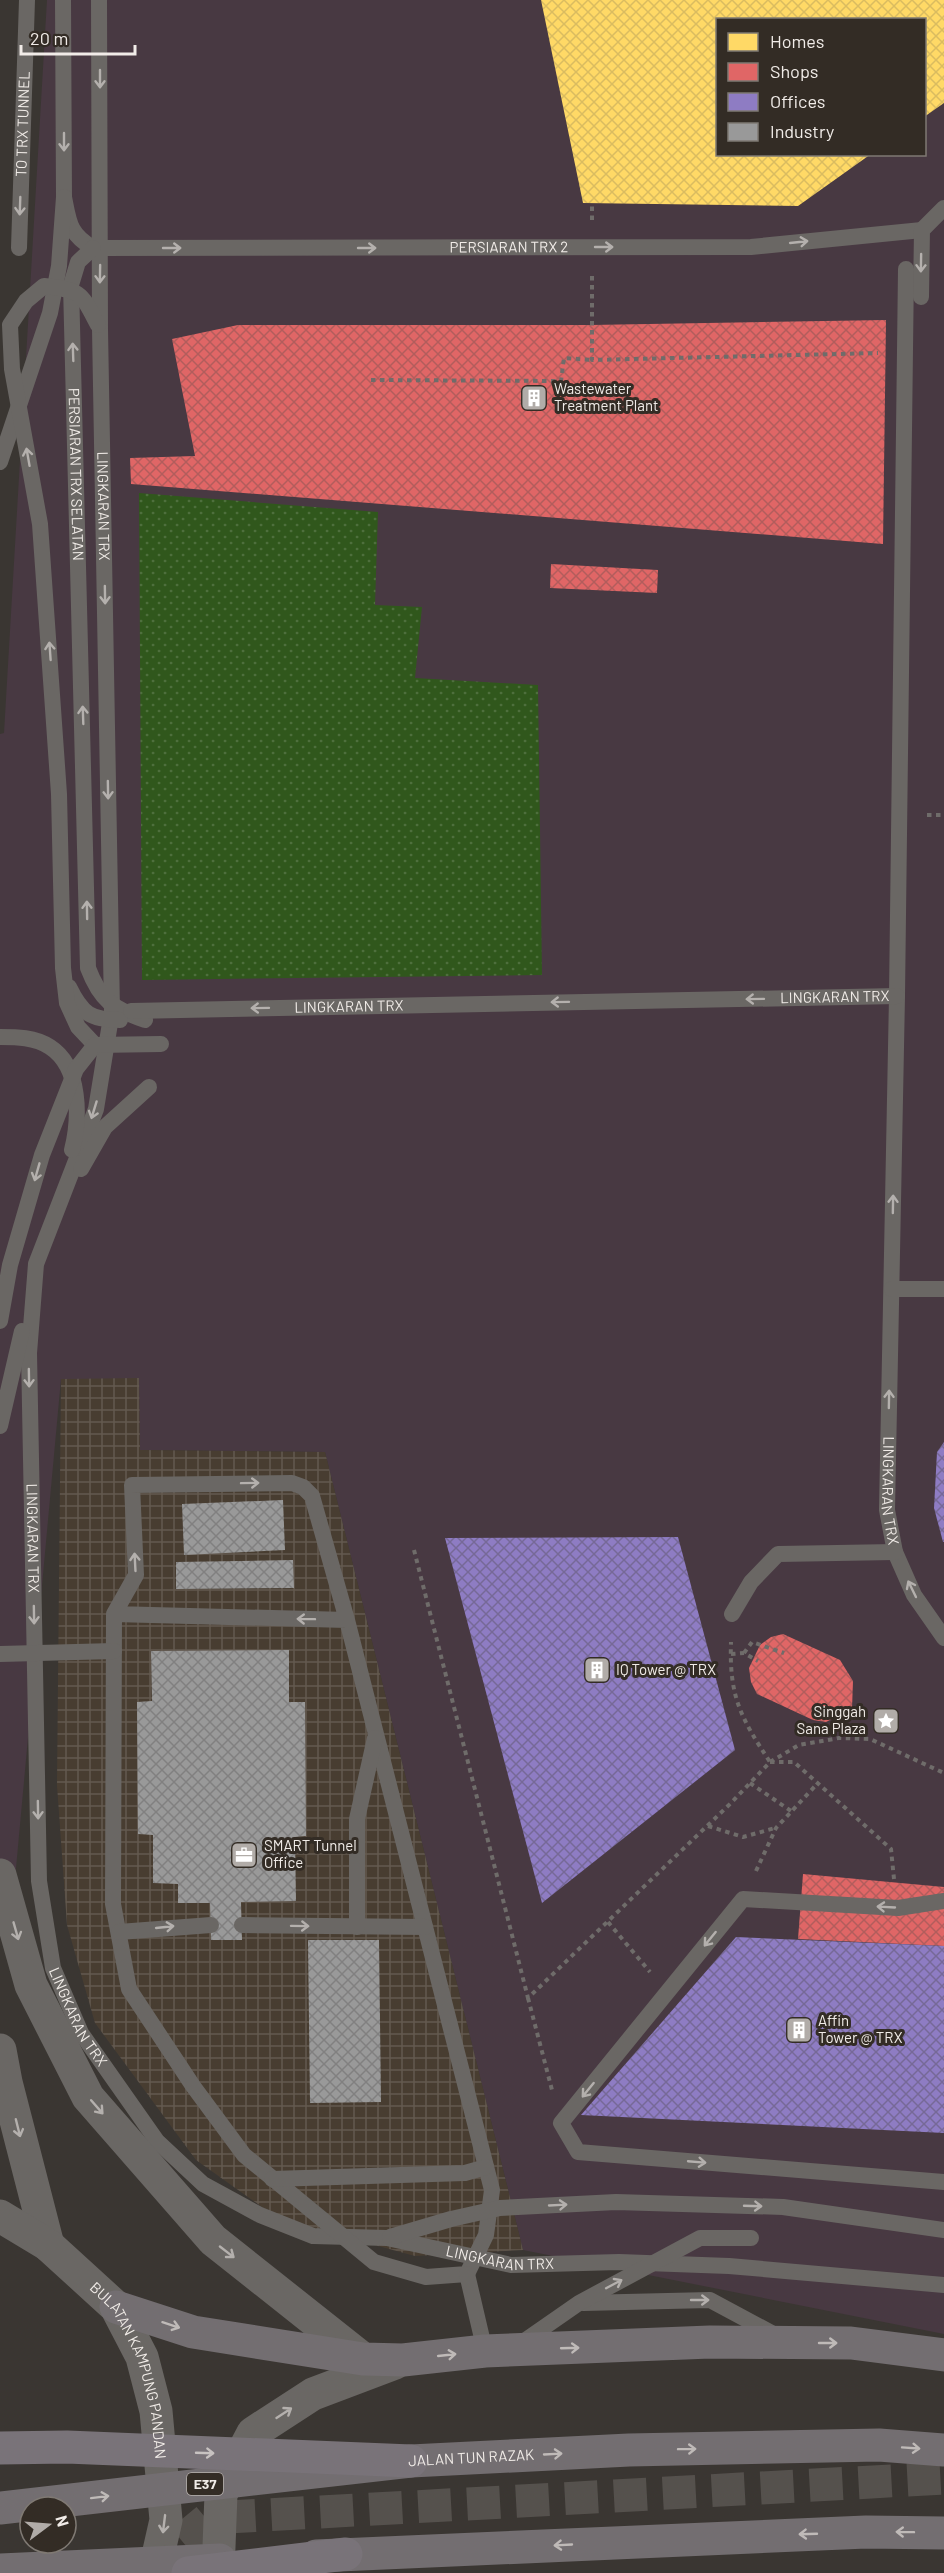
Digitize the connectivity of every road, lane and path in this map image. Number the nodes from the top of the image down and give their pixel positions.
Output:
1 (27, 0) edge
2 (63, 0) edge
3 (99, 0) edge
4 (64, 197) junction
5 (944, 208) edge
6 (922, 230) junction
7 (19, 248) dead end
8 (93, 248) junction
9 (906, 269) dead end
10 (921, 297) dead end
11 (591, 326) dead end
12 (100, 329) junction
13 (905, 352) junction
14 (592, 360) junction
15 (371, 380) dead end
16 (0, 462) edge
17 (63, 968) junction
18 (897, 996) junction
19 (187, 1010) junction
20 (112, 1011) junction
21 (0, 1037) edge
22 (160, 1044) dead end
23 (95, 1045) junction
24 (103, 1070) junction
25 (148, 1087) dead end
26 (36, 1264) junction
27 (892, 1289) junction
28 (944, 1289) edge
29 (0, 1321) edge
30 (0, 1426) edge
31 (414, 1550) dead end
32 (895, 1552) junction
33 (114, 1614) junction
34 (732, 1614) joint
35 (348, 1620) junction
36 (944, 1638) edge
37 (114, 1652) junction
38 (744, 1653) junction
39 (784, 1653) dead end
40 (0, 1654) edge
41 (731, 1654) junction
42 (758, 1660) dead end
43 (376, 1734) junction
44 (770, 1762) junction
45 (944, 1773) edge
46 (750, 1783) junction
47 (817, 1784) junction
48 (791, 1811) junction
49 (708, 1826) junction
50 (776, 1828) junction
51 (0, 1875) edge
52 (743, 1899) junction
53 (944, 1901) edge
54 (898, 1908) junction
55 (608, 1922) junction
56 (211, 1925) dead end
57 (242, 1926) dead end
58 (357, 1927) junction
59 (425, 1927) junction
60 (119, 1932) junction
61 (646, 1967) dead end
62 (528, 1998) junction
63 (0, 2050) edge
64 (561, 2124) junction
65 (486, 2168) junction
66 (272, 2178) junction
67 (944, 2182) edge
68 (0, 2216) edge
69 (944, 2230) edge
70 (387, 2238) junction
71 (751, 2238) dead end
72 (48, 2245) junction
73 (467, 2274) junction
74 (944, 2285) edge
75 (579, 2303) junction
76 (116, 2307) junction
77 (790, 2343) junction
78 (498, 2350) junction
79 (944, 2355) edge
80 (363, 2359) junction
81 (403, 2360) junction
82 (0, 2448) edge
83 (944, 2450) edge
84 (411, 2461) junction
85 (0, 2508) edge
86 (944, 2533) edge
87 (346, 2554) junction
88 (0, 2570) edge
89 (154, 2573) edge
90 (188, 2573) edge
91 (218, 2573) edge

1 -> 7 lane, TO TRX TUNNEL
2 -> 4 lane
3 -> 12 lane, LINGKARAN TRX
4 - 8 lane
4 - 16 lane
5 - 6 lane
8 -> 6 lane, PERSIARAN TRX 2
6 -> 10 lane
17 -> 8 lane, PERSIARAN TRX SELATAN
9 - 13 lane
11 - 14 path
17 -> 12 lane
12 -> 20 lane, LINGKARAN TRX
13 - 14 path
13 - 18 lane
14 - 15 path
17 - 23 lane
18 -> 19 lane, LINGKARAN TRX
27 -> 18 lane, LINGKARAN TRX
19 - 20 lane, LINGKARAN TRX
19 - 24 lane, LINGKARAN TRX
20 - 24 lane, LINGKARAN TRX
21 - 26 lane
22 - 23 lane
23 -> 29 lane
24 -> 26 lane, LINGKARAN TRX
25 - 30 lane
26 -> 70 lane, LINGKARAN TRX
27 - 28 lane
32 -> 27 lane, LINGKARAN TRX
31 - 62 path
32 - 34 lane
36 -> 32 lane, LINGKARAN TRX
35 -> 33 lane
33 -> 35 lane
33 - 37 lane
34 - 41 path
35 - 43 lane
37 - 40 lane
37 - 60 lane
38 - 39 path
38 - 41 path
38 - 42 path
41 - 44 path
43 - 58 lane
43 - 59 lane
44 - 45 path
44 - 46 path
44 - 47 path
46 - 48 path
46 - 49 path
47 - 48 path
47 - 54 path
48 - 50 path
49 - 50 path
49 - 55 path
50 - 52 path
51 -> 80 main road
54 -> 52 lane
52 -> 64 lane
53 - 54 lane
55 - 61 path
55 - 62 path
60 -> 56 lane
57 -> 58 lane
58 - 59 lane
59 - 65 lane
60 - 66 lane
62 - 64 path
63 -> 72 main road
64 -> 67 lane
65 - 66 lane
65 - 73 lane
66 - 73 lane
68 - 72 main road, BULATAN KAMPUNG PANDAN
70 -> 69 lane
70 - 74 lane, LINGKARAN TRX
75 -> 71 lane
72 - 76 main road, BULATAN KAMPUNG PANDAN
73 - 78 lane
75 -> 77 lane
75 - 78 lane
76 -> 80 main road
76 -> 89 main road, BULATAN KAMPUNG PANDAN
78 -> 77 main road
77 -> 79 main road
81 -> 78 main road
80 - 81 main road
91 -> 81 main road
82 -> 84 highway
84 -> 83 main road, JALAN TUN RAZAK / E37
85 -> 84 main road, JALAN TUN RAZAK / E37
86 -> 87 main road
87 - 88 main road
87 - 90 highway

